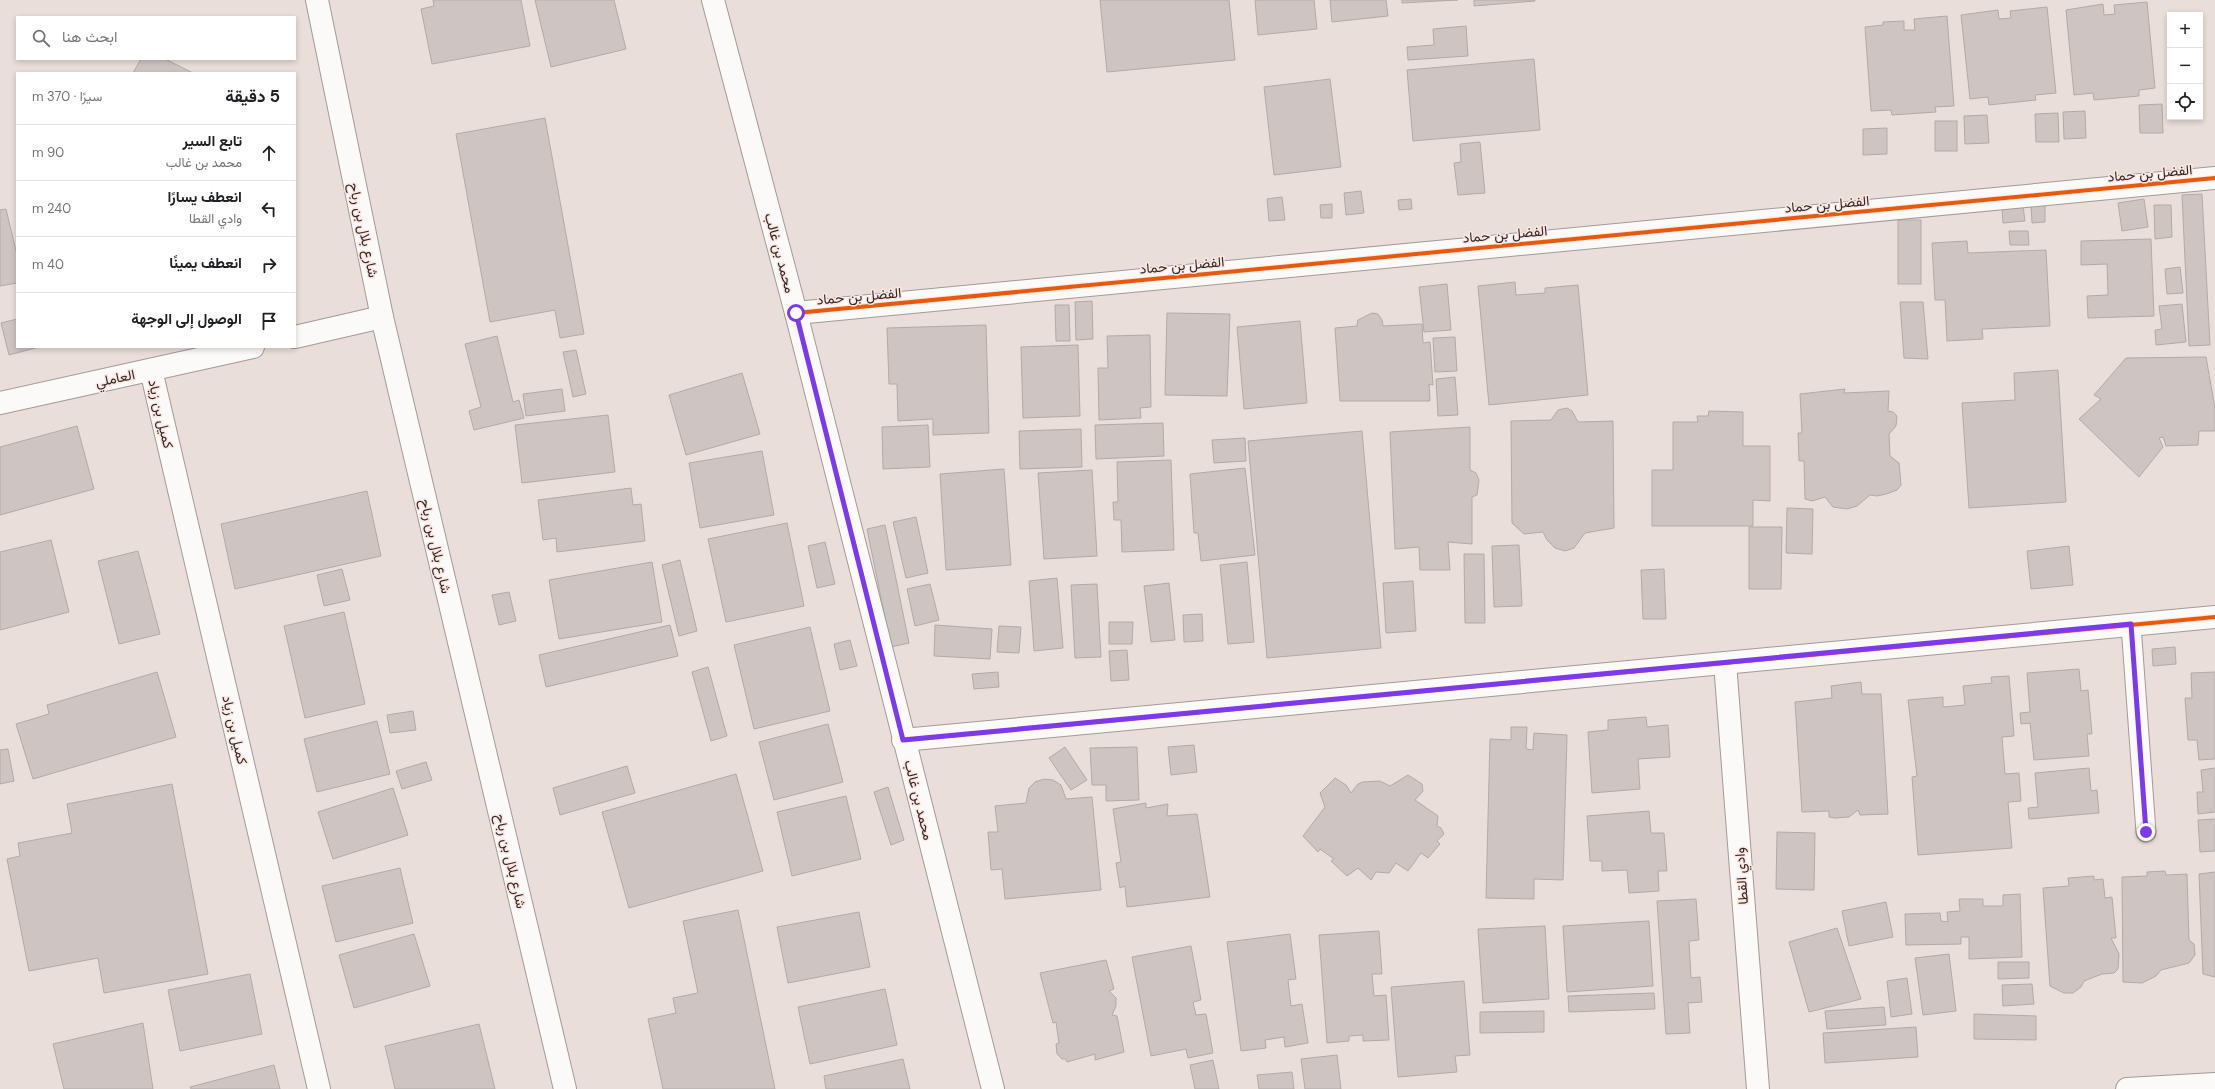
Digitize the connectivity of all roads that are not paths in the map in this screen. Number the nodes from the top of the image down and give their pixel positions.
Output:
1 (317, 0) edge
2 (713, 0) edge
3 (2215, 178) edge
4 (796, 313) junction
5 (382, 317) junction
6 (296, 337) edge
7 (249, 348) edge
8 (151, 370) junction
9 (0, 403) edge
10 (2215, 616) edge
11 (2131, 624) junction
12 (1724, 663) junction
13 (903, 740) junction
14 (2146, 832) dead end
15 (2215, 1084) edge
16 (319, 1089) edge
17 (564, 1089) edge
18 (993, 1089) edge
19 (1758, 1089) edge
20 (2127, 1089) edge

1 - 5 street, شارع بلال بن رباح
2 - 4 street, محمد بن غالب
3 - 4 street, الفضل بن حماد
4 - 13 street, محمد بن غالب
5 - 6 street
5 - 17 street, شارع بلال بن رباح
7 - 8 street, العاملي
8 - 9 street, العاملي
8 - 16 street, كميل بن زياد
10 - 11 street
11 - 12 street
11 - 14 lane
12 - 13 street
12 - 19 street, وادي القطا
13 - 18 street, محمد بن غالب
15 - 20 street

